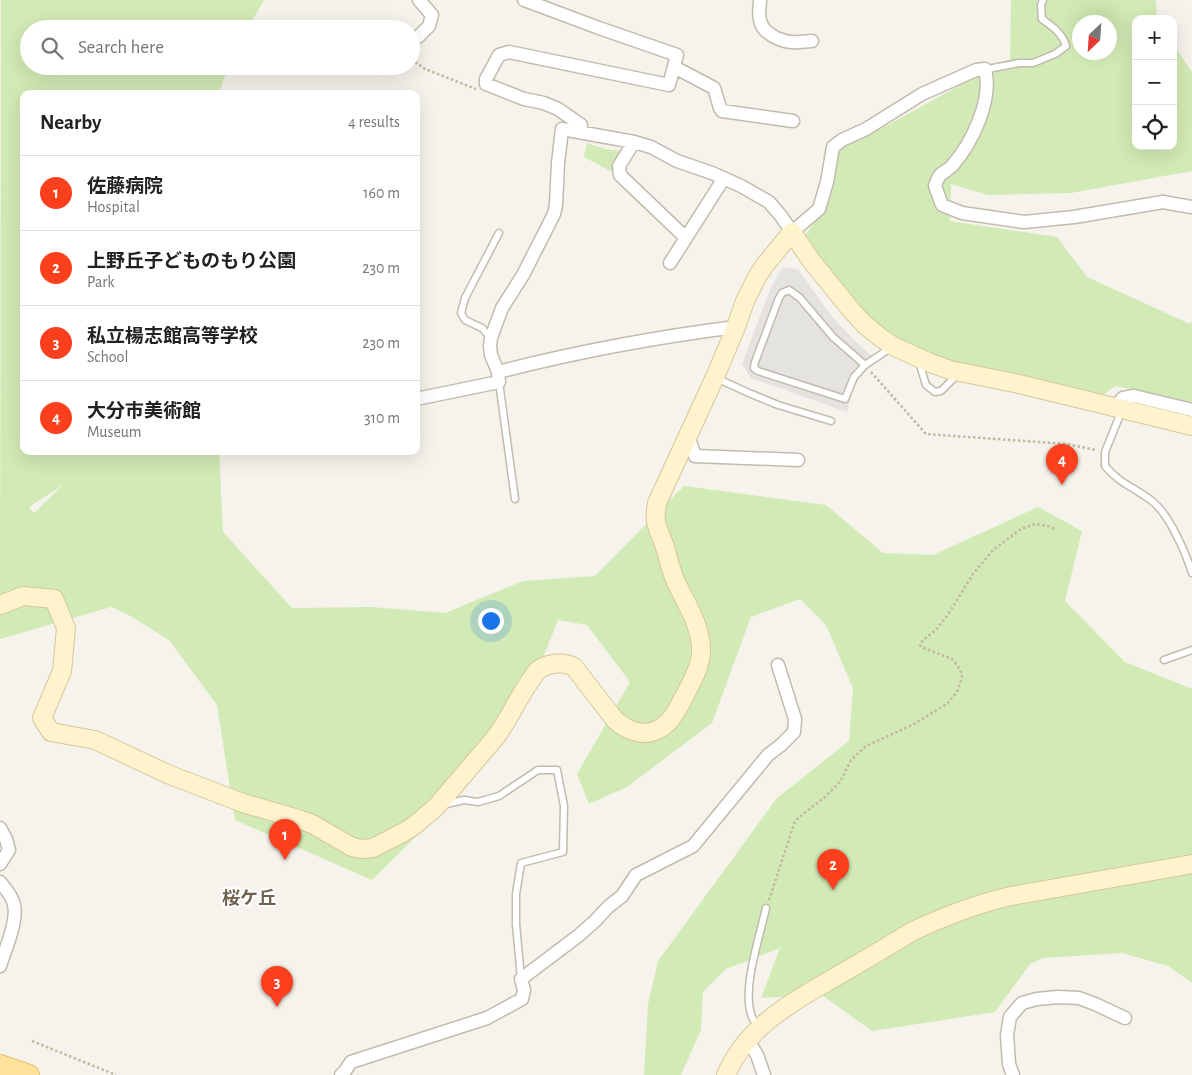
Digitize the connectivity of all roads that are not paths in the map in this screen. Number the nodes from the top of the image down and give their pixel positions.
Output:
1 (419, 0) edge
2 (524, 0) edge
3 (760, 0) edge
4 (1043, 0) edge
5 (420, 35) edge
6 (812, 41) dead end
7 (674, 67) junction
8 (986, 71) junction
9 (793, 121) dead end
10 (581, 132) junction
11 (634, 142) junction
12 (724, 178) junction
13 (1192, 207) edge
14 (792, 232) junction
15 (498, 233) dead end
16 (686, 238) junction
17 (670, 264) dead end
18 (736, 327) junction
19 (491, 338) junction
20 (893, 346) junction
21 (918, 357) junction
22 (865, 365) junction
23 (960, 372) junction
24 (498, 377) junction
25 (715, 377) junction
26 (420, 398) edge
27 (1119, 408) junction
28 (1192, 410) edge
29 (831, 421) dead end
30 (1192, 426) edge
31 (688, 436) junction
32 (798, 460) dead end
33 (515, 499) dead end
34 (1192, 573) edge
35 (0, 605) edge
36 (1192, 650) edge
37 (1164, 660) dead end
38 (778, 665) dead end
39 (436, 807) junction
40 (0, 828) edge
41 (0, 864) edge
42 (1192, 864) edge
43 (0, 882) edge
44 (766, 908) road end
45 (0, 966) edge
46 (521, 979) junction
47 (1124, 1018) dead end
48 (760, 1027) junction
49 (748, 1040) junction
50 (0, 1065) edge
51 (29, 1075) edge
52 (340, 1075) edge
53 (726, 1075) edge
54 (764, 1075) edge
55 (1013, 1075) edge

1 - 5 street
2 - 7 street
3 - 6 street
4 - 8 lane
7 - 9 street
7 - 10 street
8 - 13 street
8 - 14 street
10 - 11 street
10 - 19 street
11 - 12 street
11 - 16 street
12 - 14 street
12 - 16 street
14 - 18 street
14 - 20 street
15 - 19 lane
16 - 17 street
18 - 24 street
18 - 25 street
19 - 24 street
20 - 21 street
20 - 22 lane
21 - 23 street
21 - 23 lane
22 - 22 lane
23 - 27 street
24 - 26 street
24 - 33 lane
25 - 29 lane
25 - 31 street
27 - 28 street
27 - 30 street
27 - 34 lane
31 - 32 street
31 - 39 street
35 - 39 street
36 - 37 lane
38 - 46 street
39 - 46 lane
40 - 41 street
42 - 48 street
43 - 45 street
44 - 48 lane
46 - 52 street
47 - 55 street
48 - 49 street
49 - 53 street
49 - 54 street
50 - 51 main road

